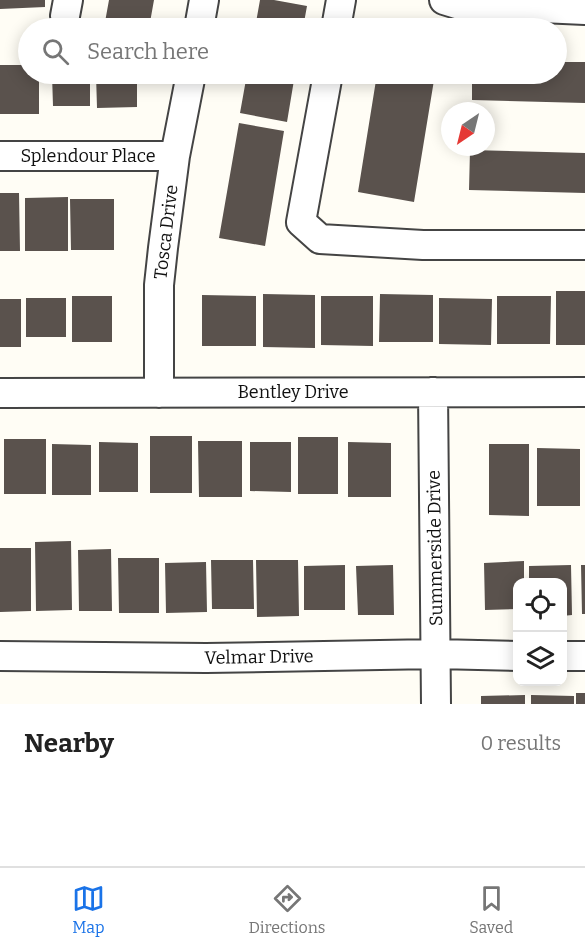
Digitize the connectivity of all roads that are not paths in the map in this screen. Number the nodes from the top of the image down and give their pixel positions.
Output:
1 (204, 0) edge
2 (341, 0) edge
3 (444, 0) edge
4 (585, 10) edge
5 (201, 18) edge
6 (338, 18) edge
7 (189, 84) edge
8 (326, 84) edge
9 (0, 156) edge
10 (175, 156) junction
11 (585, 245) edge
12 (433, 392) junction
13 (585, 392) edge
14 (0, 393) edge
15 (159, 393) junction
16 (436, 654) junction
17 (0, 656) edge
18 (513, 656) edge
19 (567, 656) edge
20 (585, 656) edge
21 (436, 704) edge

1 - 5 street
2 - 6 street
3 - 4 street
7 - 10 street, Tosca Drive
8 - 11 street
9 - 10 street, Splendour Place
10 - 15 street, Tosca Drive
12 - 13 street, Bentley Drive
12 - 15 street, Bentley Drive
12 - 16 street, Summerside Drive
14 - 15 street, Bentley Drive
16 - 17 street, Velmar Drive
16 - 18 street, Velmar Drive
16 - 21 street, Summerside Drive
19 - 20 street

